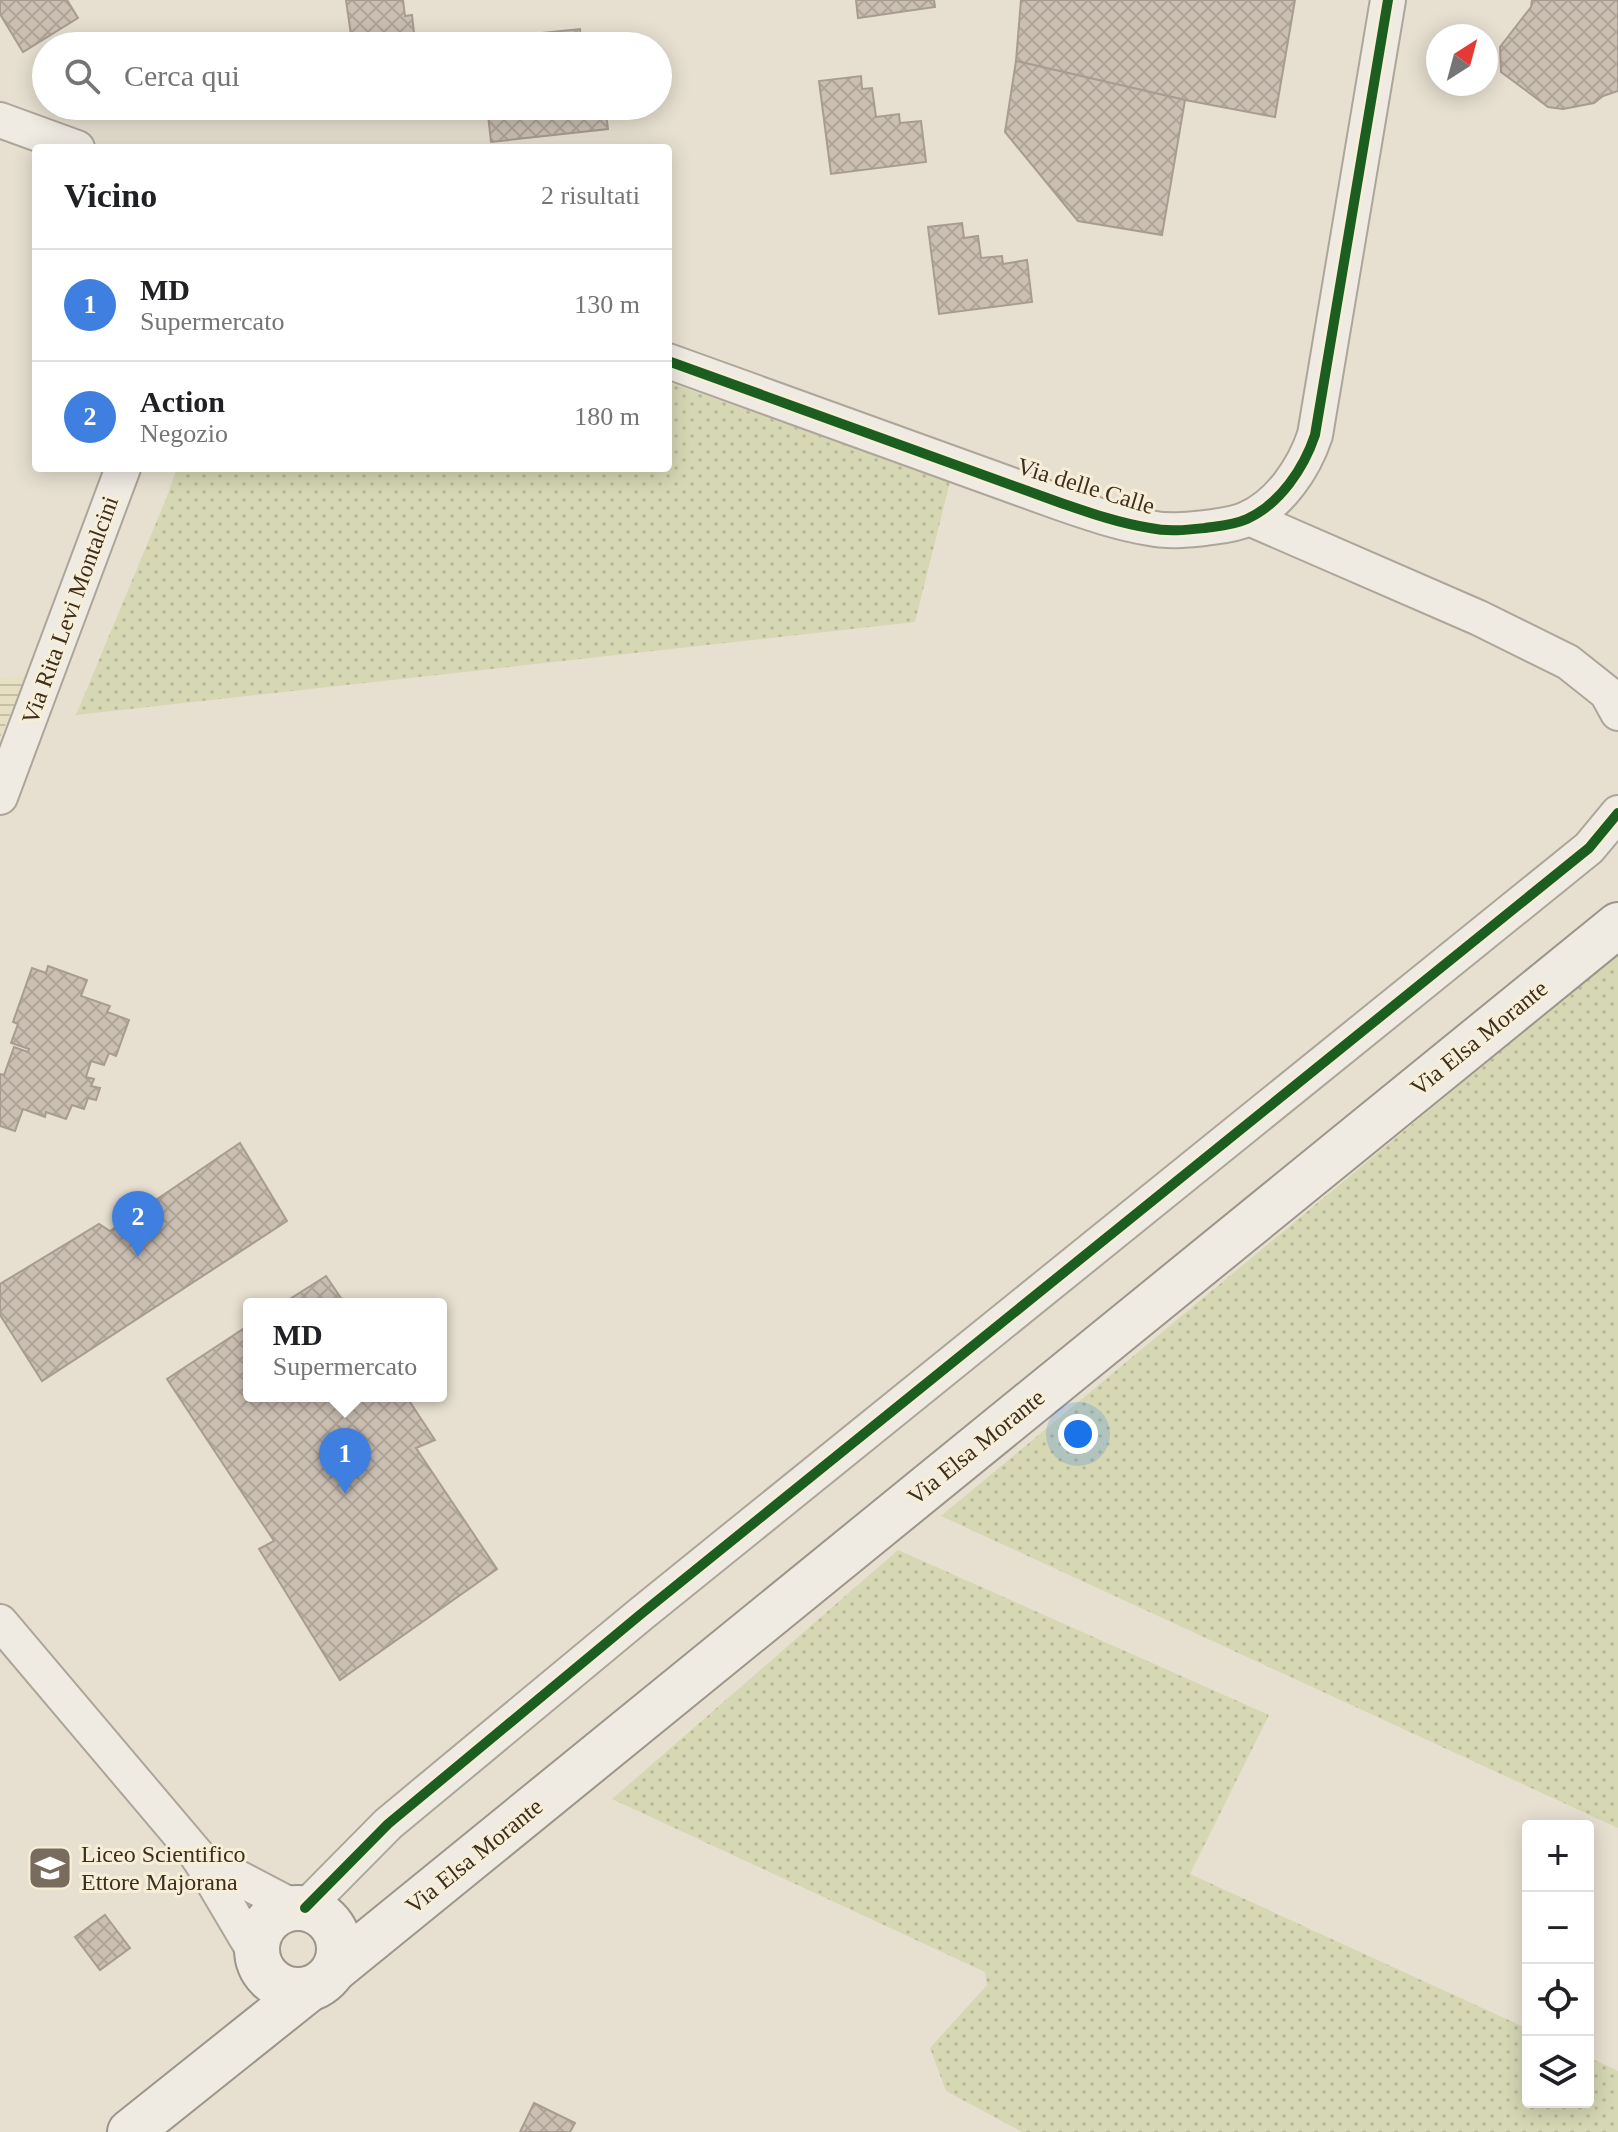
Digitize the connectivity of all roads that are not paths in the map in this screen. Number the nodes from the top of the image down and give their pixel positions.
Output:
1 (1388, 0) edge
2 (0, 120) edge
3 (66, 144) edge
4 (672, 362) edge
5 (122, 472) edge
6 (1249, 518) junction
7 (1618, 713) edge
8 (0, 797) edge
9 (1618, 813) edge
10 (1618, 925) edge
11 (0, 1622) edge
12 (198, 1856) junction
13 (300, 1908) junction
14 (259, 1959) junction
15 (322, 1979) junction
16 (130, 2132) edge

1 - 6 street, Via delle Calle
2 - 3 street
4 - 6 street, Via delle Calle
5 - 8 street, Via Rita Levi Montalcini
6 - 7 street
9 - 13 street
10 - 15 street, Via Elsa Morante
11 - 12 street
12 - 13 street
12 - 14 street
13 - 14 street
13 - 15 street
14 - 15 street
15 - 16 street, Via Elsa Morante

